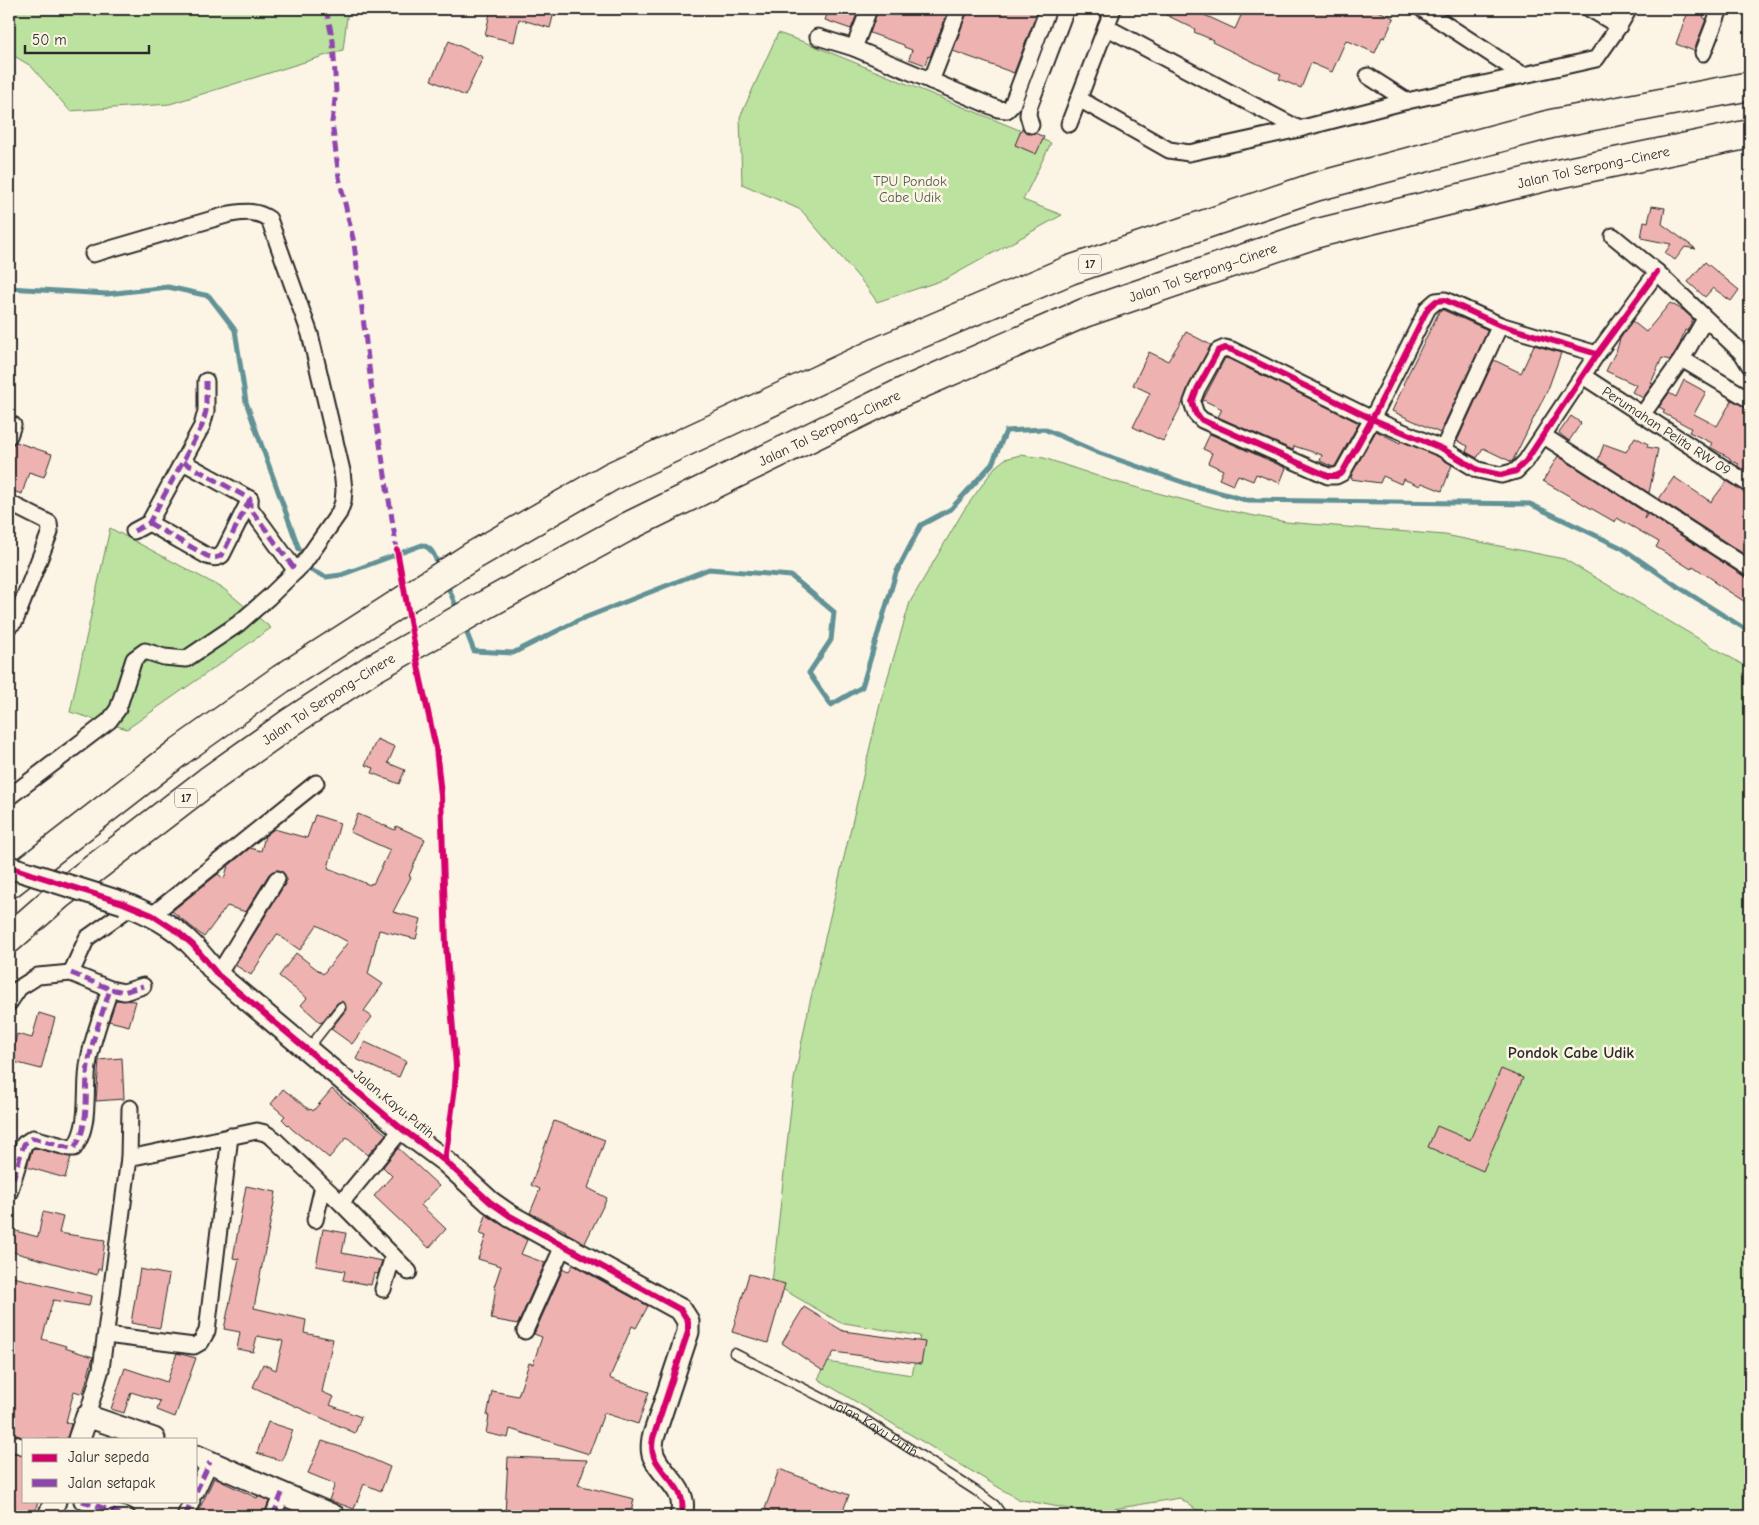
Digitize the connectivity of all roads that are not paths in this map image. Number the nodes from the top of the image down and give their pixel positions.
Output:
1 (869, 9) edge
2 (959, 9) edge
3 (1048, 9) edge
4 (1066, 9) edge
5 (1113, 9) edge
6 (1422, 9) edge
7 (1590, 9) edge
8 (1629, 9) edge
9 (1720, 9) edge
10 (1619, 26) junction
11 (1106, 27) junction
12 (818, 37) dead end
13 (854, 48) junction
14 (1703, 53) dead end
15 (1523, 75) junction
16 (1368, 76) dead end
17 (931, 81) junction
18 (1750, 86) edge
19 (1079, 99) junction
20 (1407, 101) junction
21 (1069, 124) dead end
22 (1032, 125) dead end
23 (1299, 130) junction
24 (1750, 134) edge
25 (1613, 236) dead end
26 (93, 254) dead end
27 (1657, 272) junction
28 (1706, 318) junction
29 (1500, 325) junction
30 (1598, 354) junction
31 (1682, 359) junction
32 (1750, 366) edge
33 (1584, 376) junction
34 (206, 380) dead end
35 (1750, 400) edge
36 (1642, 415) junction
37 (1372, 419) junction
38 (1544, 436) junction
39 (1443, 449) junction
40 (183, 462) junction
41 (1750, 485) edge
42 (250, 499) junction
43 (9, 503) edge
44 (148, 523) junction
45 (134, 531) dead end
46 (1750, 569) edge
47 (296, 571) junction
48 (9, 626) edge
49 (316, 782) dead end
50 (9, 798) edge
51 (9, 867) edge
52 (277, 879) dead end
53 (9, 884) edge
54 (127, 904) junction
55 (152, 916) junction
56 (9, 939) edge
57 (71, 973) junction
58 (218, 975) junction
59 (143, 986) dead end
60 (110, 989) junction
61 (9, 1004) edge
62 (340, 1008) dead end
63 (308, 1049) junction
64 (130, 1108) dead end
65 (402, 1129) junction
66 (230, 1136) junction
67 (129, 1158) junction
68 (323, 1186) junction
69 (9, 1193) edge
70 (341, 1203) junction
71 (315, 1220) dead end
72 (563, 1246) junction
73 (393, 1256) junction
74 (409, 1272) dead end
75 (383, 1289) dead end
76 (525, 1331) dead end
77 (106, 1335) junction
78 (734, 1354) dead end
79 (87, 1416) junction
80 (79, 1438) edge
81 (151, 1438) edge
82 (9, 1442) edge
83 (22, 1446) edge
84 (203, 1459) edge
85 (198, 1483) edge
86 (282, 1493) junction
87 (55, 1502) edge
88 (85, 1502) edge
89 (192, 1502) edge
90 (49, 1516) edge
91 (127, 1516) edge
92 (185, 1516) edge
93 (273, 1516) edge
94 (334, 1516) edge
95 (681, 1516) edge
96 (1004, 1516) edge

1 - 13 street
2 - 17 street
3 - 17 street
4 - 22 street
5 - 11 street
6 - 15 street
7 - 10 street
8 - 10 street
9 - 14 street
10 - 15 street
11 - 19 street
11 - 23 street
12 - 13 street
13 - 17 street
15 - 20 street
16 - 20 street
18 - 53 highway, 17
19 - 21 street
19 - 23 street
20 - 23 street
24 - 56 highway, Jalan Tol Serpong–Cinere / 17
25 - 27 street
26 - 47 street
27 - 28 street
27 - 30 street
28 - 31 street
28 - 32 street
29 - 30 street
29 - 37 street
29 - 39 street
30 - 33 street
31 - 35 street
31 - 36 street
33 - 36 street, Perumahan Pelita RW 09
33 - 38 street
34 - 40 street
36 - 41 street, Perumahan Pelita RW 09
37 - 37 street
37 - 39 street
38 - 39 street
38 - 46 street
40 - 42 street
40 - 44 street
42 - 44 street
42 - 47 street
43 - 48 street
44 - 45 street
47 - 50 street
49 - 55 street
51 - 54 street, Jalan Kayu Putih, bridge
52 - 58 street
54 - 55 street, Jalan Kayu Putih
54 - 57 street
55 - 58 street, Jalan Kayu Putih
57 - 60 street
57 - 61 street
58 - 63 street, Jalan Kayu Putih
59 - 60 street
60 - 69 street
62 - 63 lane
63 - 65 street, Jalan Kayu Putih
64 - 67 street
65 - 70 street
65 - 72 street, Jalan Kayu Putih
66 - 67 street
66 - 68 street
66 - 77 street
67 - 77 street
68 - 70 street
68 - 71 street
70 - 73 street
72 - 76 street
72 - 95 street, Jalan Kayu Putih
73 - 74 street
73 - 75 street
77 - 79 street
78 - 96 lane, Jalan Kayu Putih
79 - 80 street
79 - 81 street
82 - 83 street
84 - 85 street
84 - 86 street
86 - 93 street
86 - 94 street
87 - 90 street
88 - 91 street
89 - 92 street

